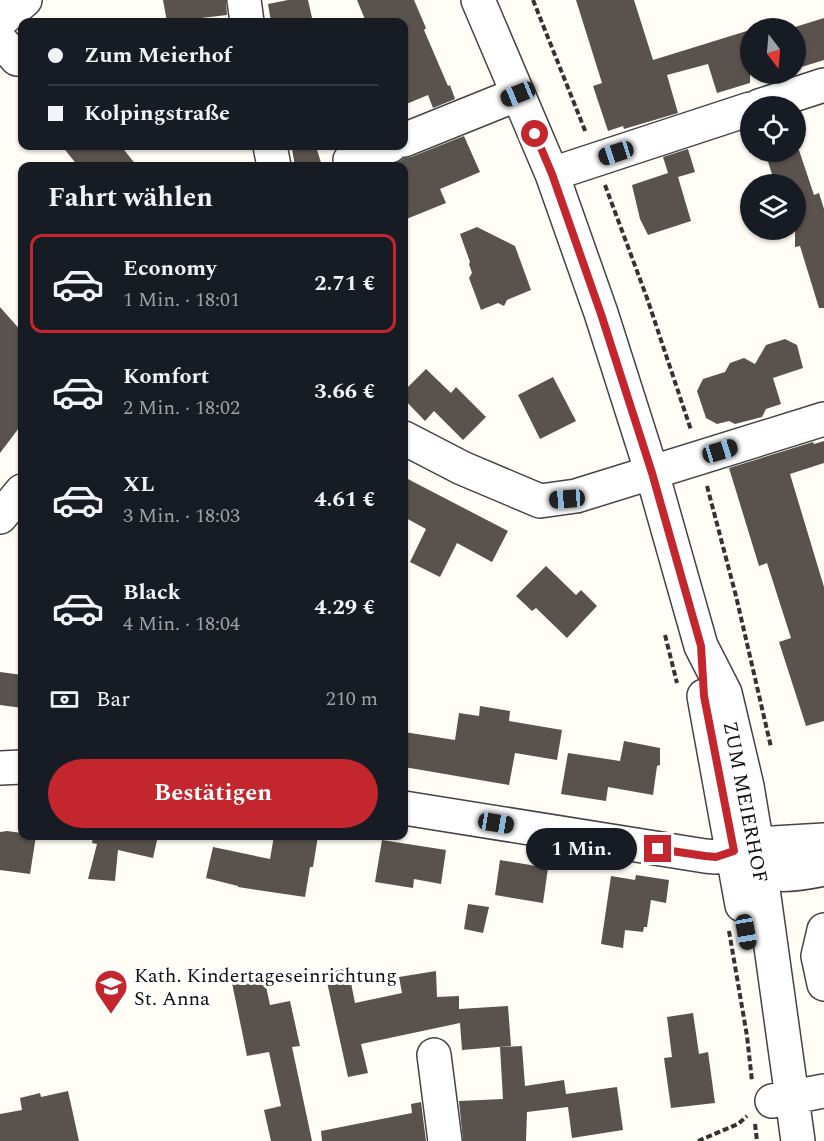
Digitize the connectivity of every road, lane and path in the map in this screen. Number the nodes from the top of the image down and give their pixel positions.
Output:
1 (25, 0) edge
2 (244, 0) edge
3 (478, 0) edge
4 (533, 0) edge
5 (246, 18) edge
6 (0, 21) edge
7 (824, 85) edge
8 (518, 94) junction
9 (790, 96) edge
10 (740, 112) edge
11 (408, 139) edge
12 (379, 150) edge
13 (596, 159) junction
14 (350, 160) dead end
15 (552, 174) junction
16 (824, 419) edge
17 (408, 440) edge
18 (699, 458) junction
19 (652, 473) junction
20 (18, 497) edge
21 (0, 517) edge
22 (663, 630) dead end
23 (677, 684) dead end
24 (772, 755) dead end
25 (18, 767) edge
26 (0, 768) edge
27 (408, 809) edge
28 (824, 840) edge
29 (741, 859) junction
30 (824, 869) edge
31 (728, 926) dead end
32 (824, 930) edge
33 (824, 984) edge
34 (434, 1055) dead end
35 (824, 1091) edge
36 (767, 1109) edge
37 (445, 1141) edge
38 (698, 1141) edge
39 (757, 1141) edge
40 (798, 1141) edge

1 - 6 street
2 - 5 street
3 - 8 street, ZUM MEIERHOF
4 - 13 path
7 - 9 street
8 - 11 street
8 - 15 street, ZUM MEIERHOF
10 - 13 street
12 - 14 street
13 - 15 street
13 - 18 path
15 - 19 street, ZUM MEIERHOF
16 - 18 street
17 - 19 street
18 - 19 street
18 - 24 path
19 - 29 street, ZUM MEIERHOF
20 - 21 street
22 - 23 path
25 - 26 street
27 - 29 street
28 - 29 street
29 - 30 street
29 - 36 street, ZUM MEIERHOF
31 - 36 path
32 - 33 street
34 - 37 street
35 - 36 street
36 - 38 path
36 - 39 path
36 - 40 street, ZUM MEIERHOF

